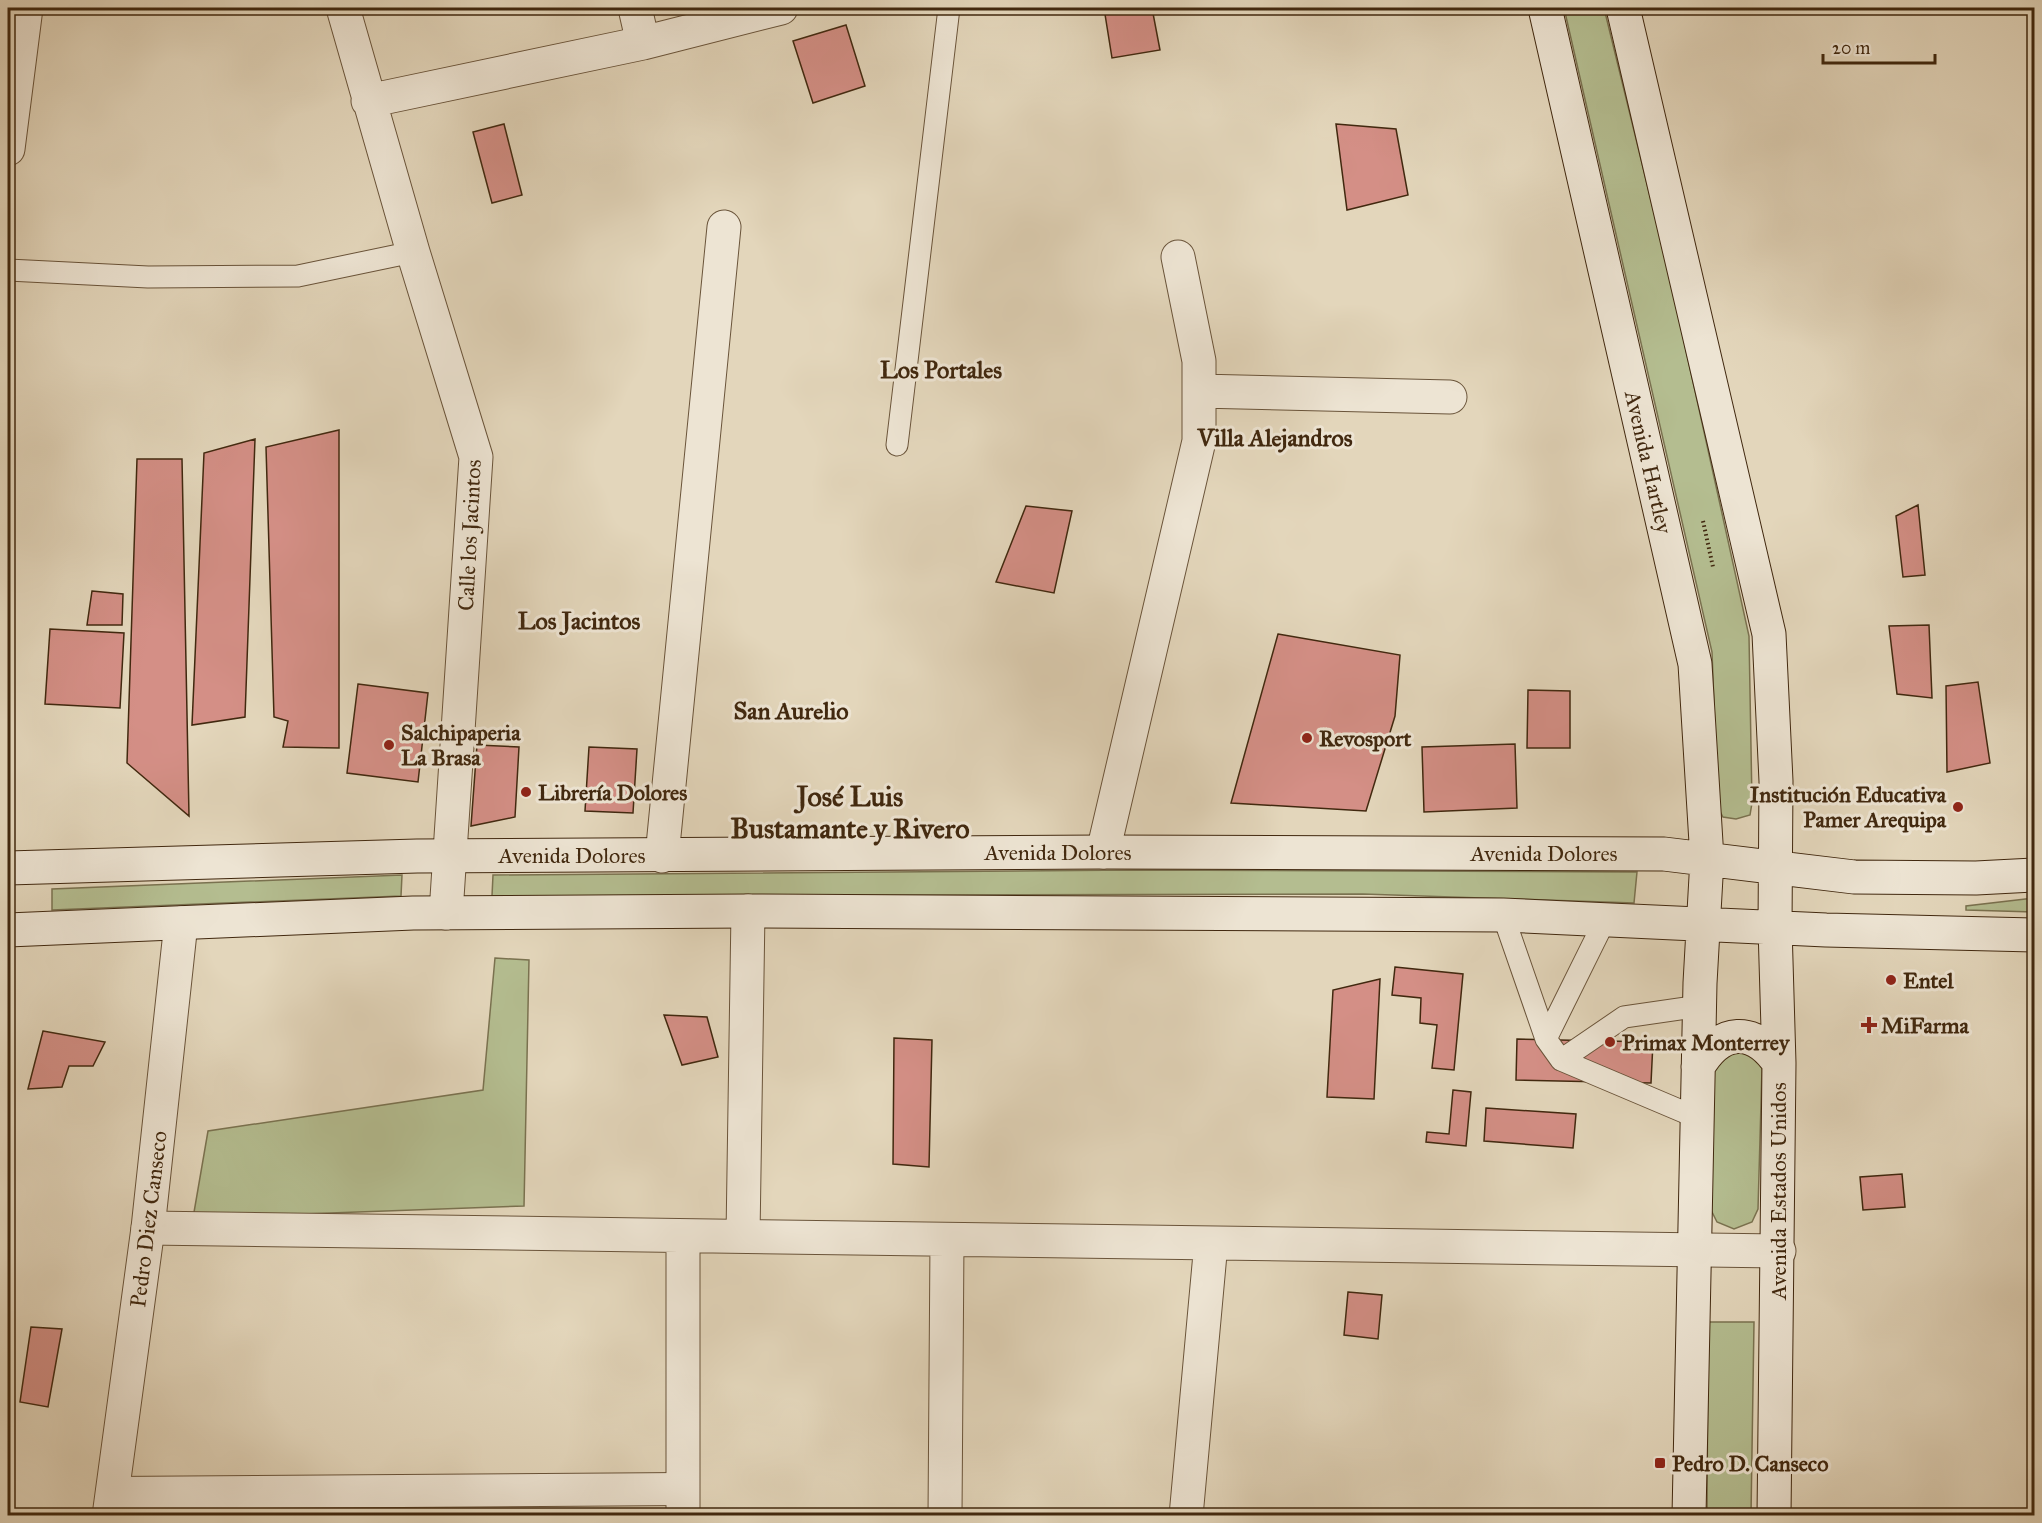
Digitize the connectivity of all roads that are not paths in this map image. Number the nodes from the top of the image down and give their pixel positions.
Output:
1 (26, 8) edge
2 (343, 8) edge
3 (634, 8) edge
4 (781, 8) edge
5 (949, 8) edge
6 (1545, 8) edge
7 (1623, 8) edge
8 (643, 43) junction
9 (368, 101) junction
10 (8, 149) edge
11 (724, 227) dead end
12 (412, 252) junction
13 (1179, 257) dead end
14 (8, 270) edge
15 (1199, 391) junction
16 (1450, 397) dead end
17 (897, 445) dead end
18 (1103, 852) junction
19 (662, 855) junction
20 (449, 856) junction
21 (1707, 859) junction
22 (1776, 867) junction
23 (8, 868) edge
24 (2034, 874) edge
25 (748, 911) junction
26 (446, 913) junction
27 (1503, 915) junction
28 (1605, 920) junction
29 (181, 923) junction
30 (1704, 923) junction
31 (1775, 927) junction
32 (8, 930) edge
33 (2034, 935) edge
34 (1700, 1006) junction
35 (1546, 1039) junction
36 (1561, 1060) junction
37 (1779, 1063) junction
38 (1698, 1067) junction
39 (1698, 1118) junction
40 (148, 1228) junction
41 (683, 1236) junction
42 (743, 1236) junction
43 (947, 1240) junction
44 (1210, 1243) junction
45 (1695, 1250) junction
46 (1779, 1251) junction
47 (683, 1502) edge
48 (427, 1503) edge
49 (111, 1504) edge
50 (945, 1515) edge
51 (1186, 1515) edge
52 (1689, 1515) edge
53 (1774, 1515) edge

1 - 10 main road
2 - 9 main road, Calle los Jacintos
3 - 8 main road
4 - 8 main road
5 - 17 lane
6 - 21 main road, Avenida Hartley
7 - 22 main road
8 - 9 main road
9 - 12 main road, Calle los Jacintos
11 - 19 main road
12 - 14 lane
12 - 20 main road, Calle los Jacintos
13 - 15 main road
15 - 16 main road
15 - 18 main road
18 - 19 main road, Avenida Dolores
18 - 21 main road, Avenida Dolores
19 - 20 main road, Avenida Dolores
20 - 23 main road, Avenida Dolores
20 - 26 main road, Calle los Jacintos
21 - 22 main road, Avenida Dolores
21 - 30 main road, Avenida Hartley
22 - 24 main road, Avenida Dolores
22 - 31 main road, Avenida Estados Unidos
25 - 26 main road
25 - 27 main road
25 - 42 main road
26 - 29 main road
27 - 28 main road
27 - 35 lane
28 - 30 main road
28 - 35 lane
29 - 32 main road
29 - 40 main road, Pedro Diez Canseco
30 - 31 main road
30 - 34 main road
31 - 33 main road
31 - 37 main road, Avenida Estados Unidos
34 - 36 lane
34 - 38 main road
35 - 36 lane
36 - 39 lane
37 - 38 main road
37 - 46 main road, Avenida Estados Unidos
38 - 39 main road
39 - 45 main road
40 - 41 main road
40 - 49 main road, Pedro Diez Canseco
41 - 42 main road
41 - 47 main road
42 - 43 main road
43 - 44 main road
43 - 50 main road
44 - 45 main road
44 - 51 main road
45 - 46 main road
45 - 52 main road
46 - 53 main road, Avenida Estados Unidos
47 - 48 street
48 - 49 street

